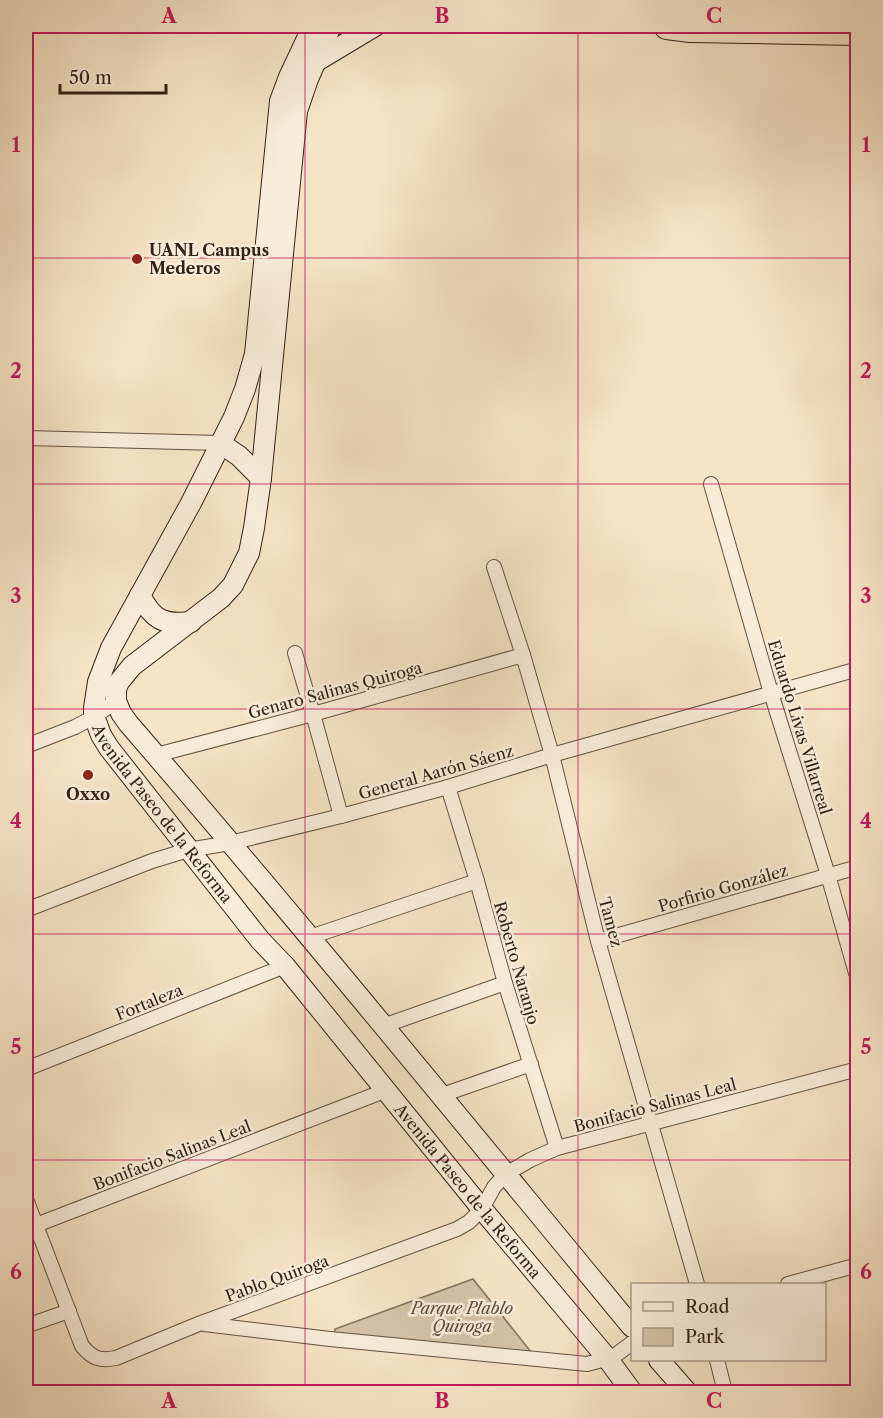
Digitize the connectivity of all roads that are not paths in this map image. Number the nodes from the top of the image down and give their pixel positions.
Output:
1 (313, 26) edge
2 (331, 26) edge
3 (375, 26) edge
4 (667, 26) edge
5 (858, 32) edge
6 (315, 62) junction
7 (26, 438) edge
8 (220, 442) junction
9 (261, 478) junction
10 (711, 484) dead end
11 (494, 567) dead end
12 (140, 595) junction
13 (191, 622) junction
14 (295, 653) dead end
15 (523, 655) junction
16 (858, 669) edge
17 (771, 693) junction
18 (116, 700) junction
19 (313, 714) junction
20 (94, 717) junction
21 (26, 746) edge
22 (156, 755) junction
23 (552, 755) junction
24 (448, 786) junction
25 (341, 816) junction
26 (230, 843) junction
27 (188, 850) junction
28 (858, 867) edge
29 (828, 875) junction
30 (477, 881) junction
31 (26, 910) edge
32 (310, 937) junction
33 (598, 941) junction
34 (285, 966) junction
35 (858, 980) edge
36 (505, 983) junction
37 (382, 1026) junction
38 (531, 1065) junction
39 (26, 1069) edge
40 (858, 1069) edge
41 (387, 1090) junction
42 (442, 1095) junction
43 (651, 1123) junction
44 (557, 1148) junction
45 (506, 1174) junction
46 (26, 1203) edge
47 (482, 1209) junction
48 (36, 1226) junction
49 (858, 1265) edge
50 (697, 1283) edge
51 (792, 1283) edge
52 (69, 1311) junction
53 (201, 1323) junction
54 (631, 1325) edge
55 (26, 1326) edge
56 (631, 1344) edge
57 (607, 1358) junction
58 (661, 1361) edge
59 (717, 1361) edge
60 (632, 1392) edge
61 (687, 1392) edge
62 (725, 1392) edge

1 - 8 street, Avenida Paseo de la Reforma
2 - 6 street, Avenida Paseo de la Reforma
3 - 6 street
4 - 5 highway
6 - 9 street, Avenida Paseo de la Reforma
7 - 8 street
8 - 9 street
8 - 12 street, Avenida Paseo de la Reforma
9 - 13 street, Avenida Paseo de la Reforma
10 - 17 street, Eduardo Livas Villarreal
11 - 15 street, Tamez
12 - 13 street
12 - 20 street, Avenida Paseo de la Reforma
13 - 18 street, Avenida Paseo de la Reforma
14 - 19 street
15 - 19 street, Genaro Salinas Quiroga
15 - 23 street, Tamez
16 - 17 street, General Aarón Sáenz
17 - 23 street, General Aarón Sáenz
17 - 29 street, Eduardo Livas Villarreal
18 - 20 street
18 - 22 street, Avenida Paseo de la Reforma
19 - 22 street, Genaro Salinas Quiroga
19 - 25 street
20 - 21 street
20 - 27 street, Avenida Paseo de la Reforma
22 - 26 street, Avenida Paseo de la Reforma
23 - 24 street, General Aarón Sáenz
23 - 33 street, Tamez
24 - 25 street, General Aarón Sáenz
24 - 30 street, Roberto Naranjo
25 - 26 street, General Aarón Sáenz
26 - 27 street, General Aarón Sáenz
26 - 32 street, Avenida Paseo de la Reforma
27 - 31 street, General Aarón Sáenz
27 - 34 street, Avenida Paseo de la Reforma
28 - 29 street, Porfirio González
29 - 33 street, Porfirio González
29 - 35 street, Eduardo Livas Villarreal
30 - 32 street
30 - 36 street, Roberto Naranjo
32 - 37 street, Avenida Paseo de la Reforma
33 - 43 street, Tamez
34 - 39 street, Fortaleza
34 - 41 street, Avenida Paseo de la Reforma
36 - 37 street
36 - 38 street, Roberto Naranjo
37 - 42 street, Avenida Paseo de la Reforma
38 - 42 street
38 - 44 street, Roberto Naranjo
40 - 43 street, Bonifacio Salinas Leal
41 - 47 street, Avenida Paseo de la Reforma
41 - 48 street, Bonifacio Salinas Leal
42 - 45 street, Avenida Paseo de la Reforma
43 - 44 street, Bonifacio Salinas Leal
43 - 50 street, Tamez
44 - 45 street, Bonifacio Salinas Leal
45 - 47 street, Bonifacio Salinas Leal
45 - 54 street, Avenida Paseo de la Reforma
46 - 48 street
47 - 53 street, Pablo Quiroga
47 - 57 street, Avenida Paseo de la Reforma
48 - 52 street
49 - 51 street
52 - 53 street, Pablo Quiroga
52 - 55 street
53 - 57 street
56 - 57 street
57 - 60 street, Avenida Paseo de la Reforma
58 - 61 street
59 - 62 street

